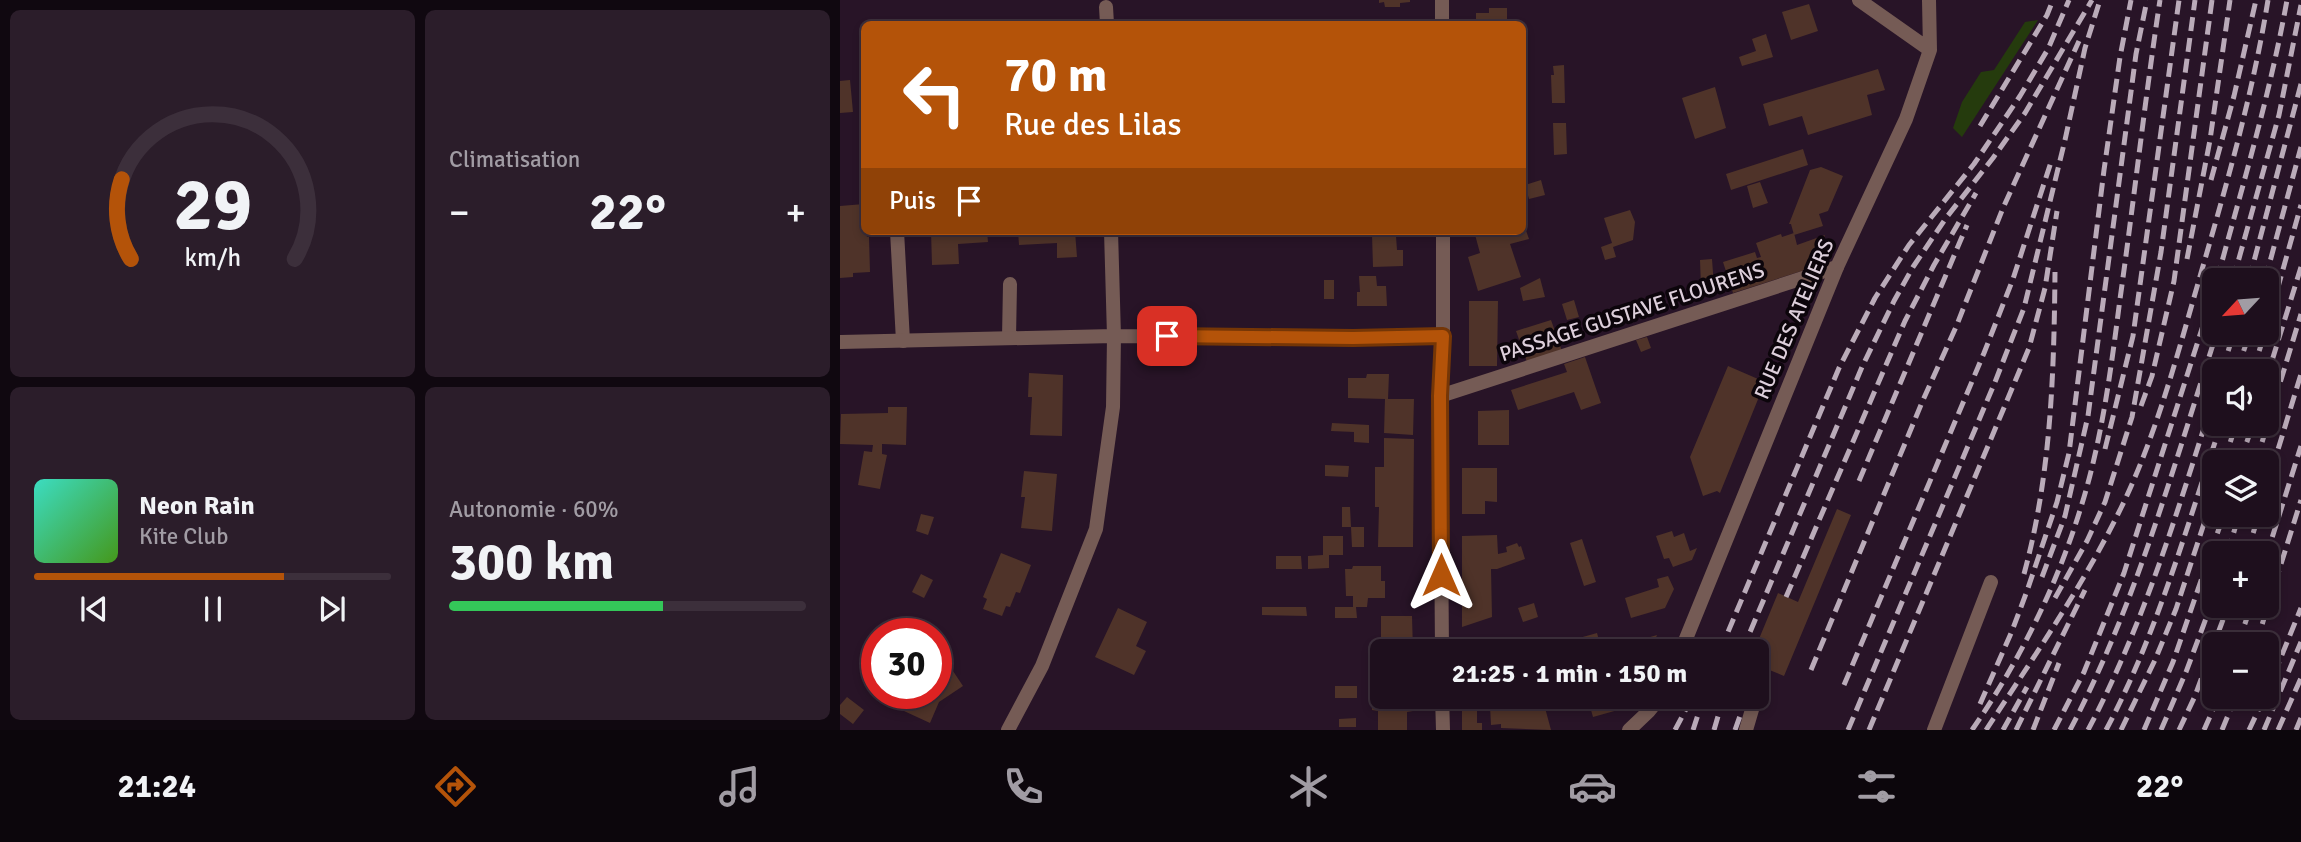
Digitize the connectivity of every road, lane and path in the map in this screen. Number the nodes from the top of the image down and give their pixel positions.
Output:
1 (1442, 0) edge
2 (1859, 0) edge
3 (1929, 0) edge
4 (1106, 7) dead end
5 (1107, 21) edge
6 (1442, 21) edge
7 (1930, 50) junction
8 (897, 235) edge
9 (1111, 235) edge
10 (1443, 235) edge
11 (1837, 267) junction
12 (1010, 285) dead end
13 (1114, 336) junction
14 (1443, 336) junction
15 (1009, 338) junction
16 (903, 341) junction
17 (840, 342) edge
18 (1440, 396) junction
19 (1991, 582) dead end
20 (1442, 639) edge
21 (1686, 639) edge
22 (1443, 709) edge
23 (1651, 709) edge
24 (1752, 709) edge
25 (1008, 730) edge
26 (1443, 730) edge
27 (1629, 730) edge
28 (1746, 730) edge
29 (1934, 730) edge

1 - 6 street
2 - 7 street
3 - 7 street, RUE DES ATELIERS
4 - 5 street
7 - 11 street, RUE DES ATELIERS
8 - 16 street
9 - 13 street
10 - 14 street
11 - 18 street, PASSAGE GUSTAVE FLOURENS
11 - 21 street, RUE DES ATELIERS
12 - 15 street
13 - 14 street
13 - 15 street
13 - 25 street
14 - 18 street
15 - 16 street
16 - 17 street
18 - 20 street
19 - 29 street
22 - 26 street
23 - 27 street
24 - 28 street

